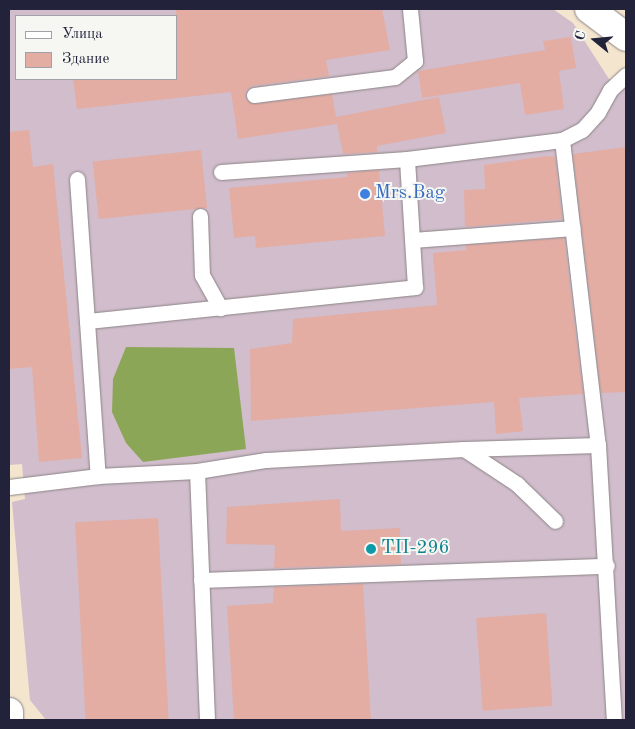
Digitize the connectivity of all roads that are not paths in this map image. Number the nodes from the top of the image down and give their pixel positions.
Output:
1 (410, 9) edge
2 (590, 9) edge
3 (626, 37) edge
4 (626, 75) edge
5 (254, 95) dead end
6 (562, 140) junction
7 (408, 159) junction
8 (221, 172) dead end
9 (76, 179) dead end
10 (200, 216) dead end
11 (572, 228) junction
12 (413, 240) junction
13 (220, 308) junction
14 (88, 320) junction
15 (598, 445) junction
16 (464, 449) junction
17 (197, 472) junction
18 (98, 476) junction
19 (9, 487) edge
20 (555, 521) dead end
21 (607, 566) junction
22 (201, 580) junction
23 (9, 712) edge
24 (9, 720) edge
25 (207, 720) edge
26 (614, 720) edge

1 - 5 lane
2 - 3 street
4 - 6 lane
6 - 7 lane
6 - 11 lane
7 - 8 lane
7 - 12 lane
9 - 14 lane
10 - 13 lane
11 - 12 lane
11 - 15 lane
12 - 13 lane
13 - 14 lane
14 - 18 lane
15 - 16 lane
15 - 21 lane
16 - 17 lane
16 - 20 lane
17 - 18 lane
17 - 22 lane
18 - 19 lane
21 - 22 lane
21 - 26 lane
22 - 25 lane
23 - 24 street

